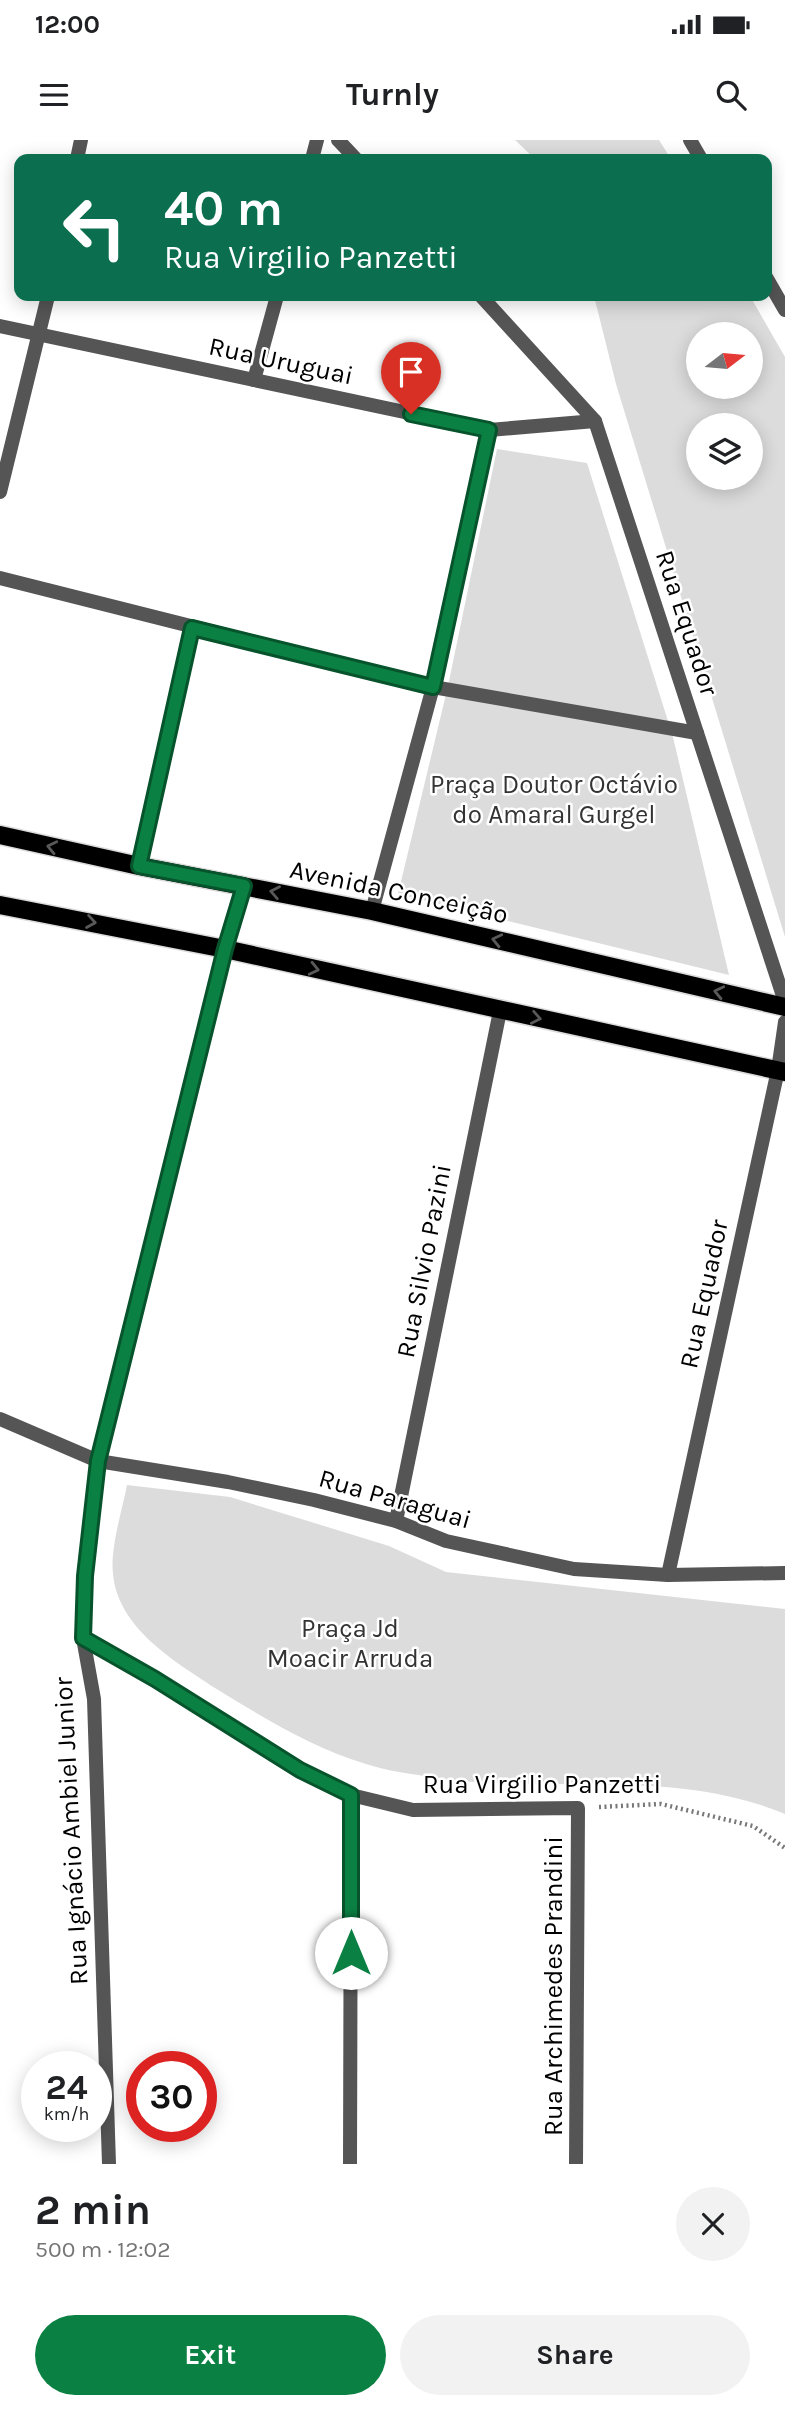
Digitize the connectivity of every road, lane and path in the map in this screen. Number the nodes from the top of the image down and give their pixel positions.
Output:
1 (338, 140) edge
2 (351, 154) edge
3 (772, 287) edge
4 (47, 301) edge
5 (275, 301) edge
6 (486, 301) edge
7 (785, 310) edge
8 (0, 326) edge
9 (39, 335) junction
10 (254, 380) junction
11 (595, 421) junction
12 (489, 430) junction
13 (0, 492) edge
14 (0, 578) edge
15 (192, 628) junction
16 (433, 687) junction
17 (697, 733) junction
18 (0, 835) edge
19 (139, 866) junction
20 (244, 886) junction
21 (0, 905) edge
22 (372, 911) junction
23 (225, 949) junction
24 (785, 1002) edge
25 (785, 1007) edge
26 (500, 1011) junction
27 (785, 1022) edge
28 (782, 1071) edge
29 (0, 1419) edge
30 (98, 1461) junction
31 (396, 1521) junction
32 (785, 1573) edge
33 (668, 1575) junction
34 (83, 1638) junction
35 (351, 1795) junction
36 (578, 1808) junction
37 (785, 1848) edge
38 (109, 2164) edge
39 (350, 2164) edge
40 (576, 2164) edge

1 - 2 street
3 - 7 street
4 - 9 street
5 - 10 street
6 - 11 street, Rua Equador
8 - 9 street, Rua Uruguai
9 - 10 street, Rua Uruguai
9 - 13 street
10 - 12 street, Rua Uruguai
11 - 12 street, Rua Uruguai
11 - 17 street, Rua Equador
12 - 16 street
14 - 15 street
15 - 16 street
15 - 19 street
16 - 17 street
16 - 22 street
17 - 24 street, Rua Equador
19 -> 18 main road, Avenida Conceição
19 - 20 main road, Avenida Conceição
22 -> 20 main road, Avenida Conceição
20 - 23 street, Rua Ignácio Ambiel Junior
21 -> 23 main road
25 -> 22 main road, Avenida Conceição
23 -> 26 main road
23 - 30 street, Rua Ignácio Ambiel Junior
26 -> 28 main road
26 - 31 street, Rua Silvio Pazini
27 - 28 street, Rua Equador
28 - 33 street, Rua Equador
29 - 30 street, Rua Paraguai
30 - 31 street, Rua Paraguai
30 - 34 street, Rua Ignácio Ambiel Junior
31 - 33 street, Rua Paraguai
32 - 33 street, Rua Paraguai
34 - 35 street, Rua Virgilio Panzetti
34 - 38 street, Rua Ignácio Ambiel Junior
35 - 36 street, Rua Virgilio Panzetti
35 - 39 street
36 - 37 path, Rua Virgilio Panzetti
36 - 40 street, Rua Archimedes Prandini

